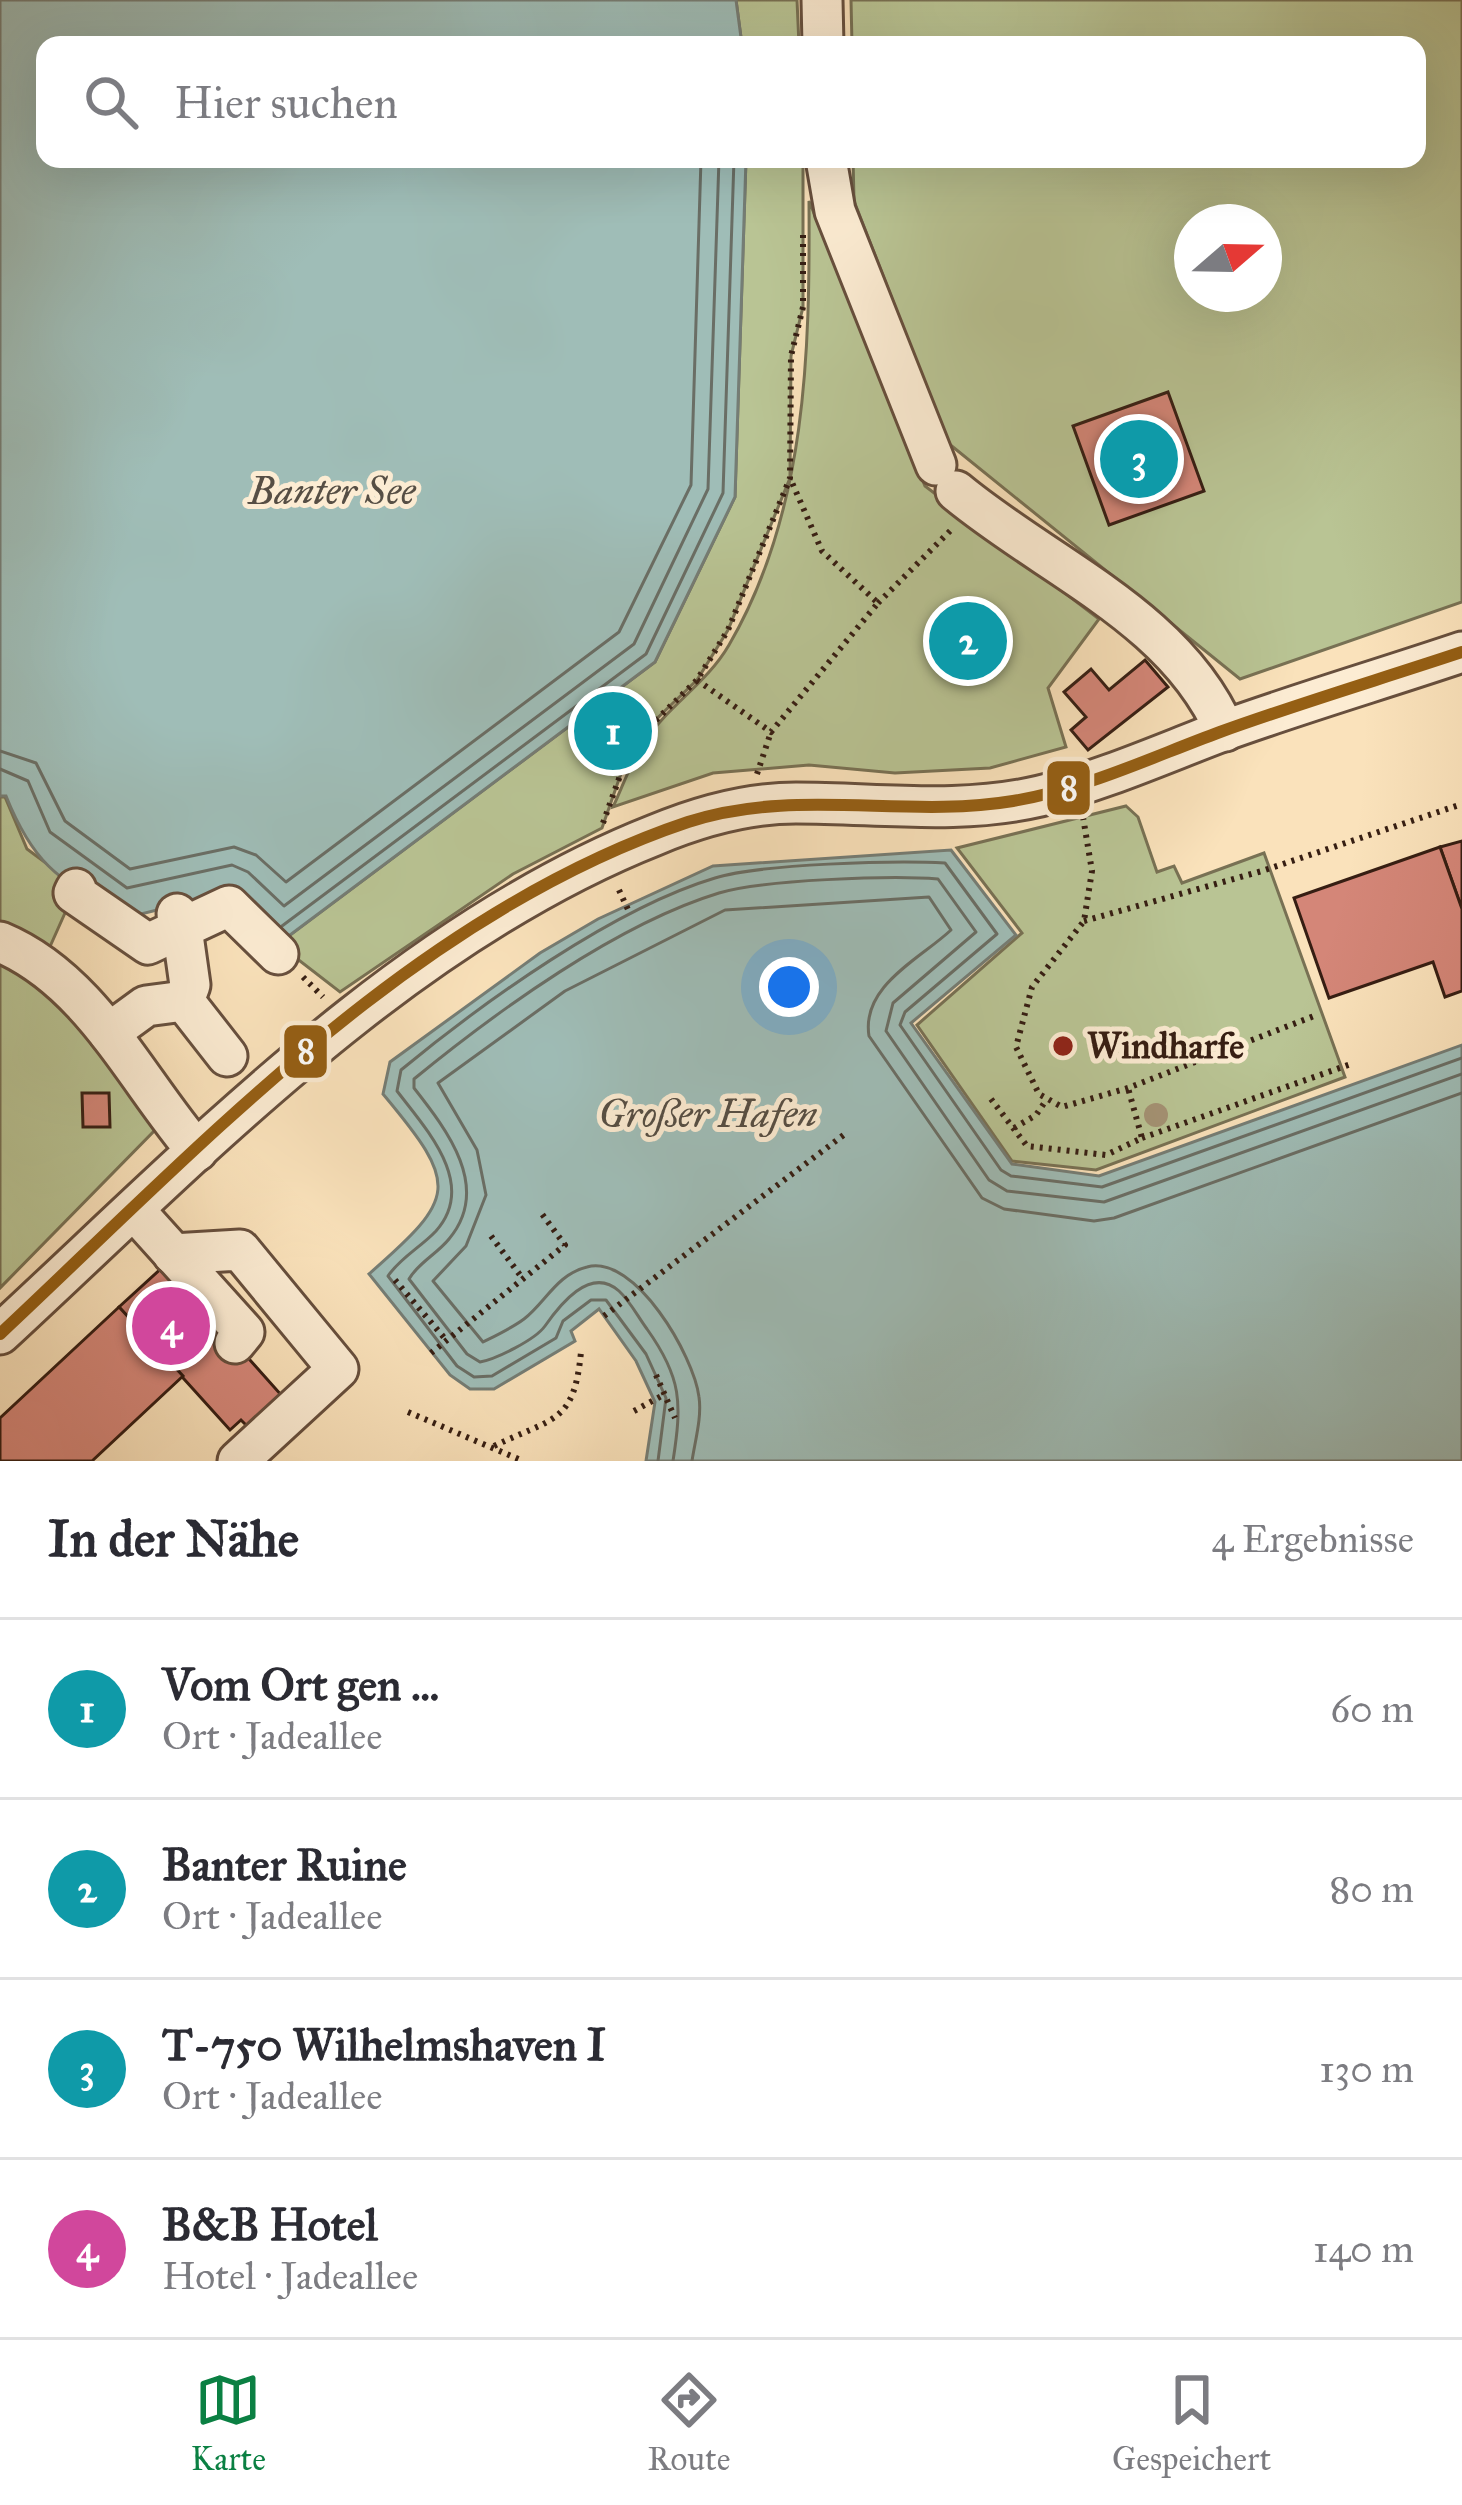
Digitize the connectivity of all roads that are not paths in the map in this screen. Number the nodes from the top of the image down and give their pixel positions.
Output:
1 (822, 0) edge
2 (823, 36) edge
3 (828, 168) edge
4 (1462, 652) edge
5 (1226, 730) junction
6 (76, 889) dead end
7 (179, 921) junction
8 (0, 942) edge
9 (278, 954) dead end
10 (184, 1001) junction
11 (109, 1033) junction
12 (227, 1056) dead end
13 (197, 1151) junction
14 (134, 1210) junction
15 (172, 1254) junction
16 (0, 1334) edge
17 (235, 1343) dead end
18 (238, 1461) edge

1 - 2 street
3 - 5 street
4 - 5 street
5 - 13 street
6 - 7 street
7 - 9 street
7 - 10 street
8 - 11 street
10 - 11 street
10 - 12 street
11 - 13 street
13 - 14 street
14 - 15 street
14 - 16 street
15 - 17 street
15 - 18 street

